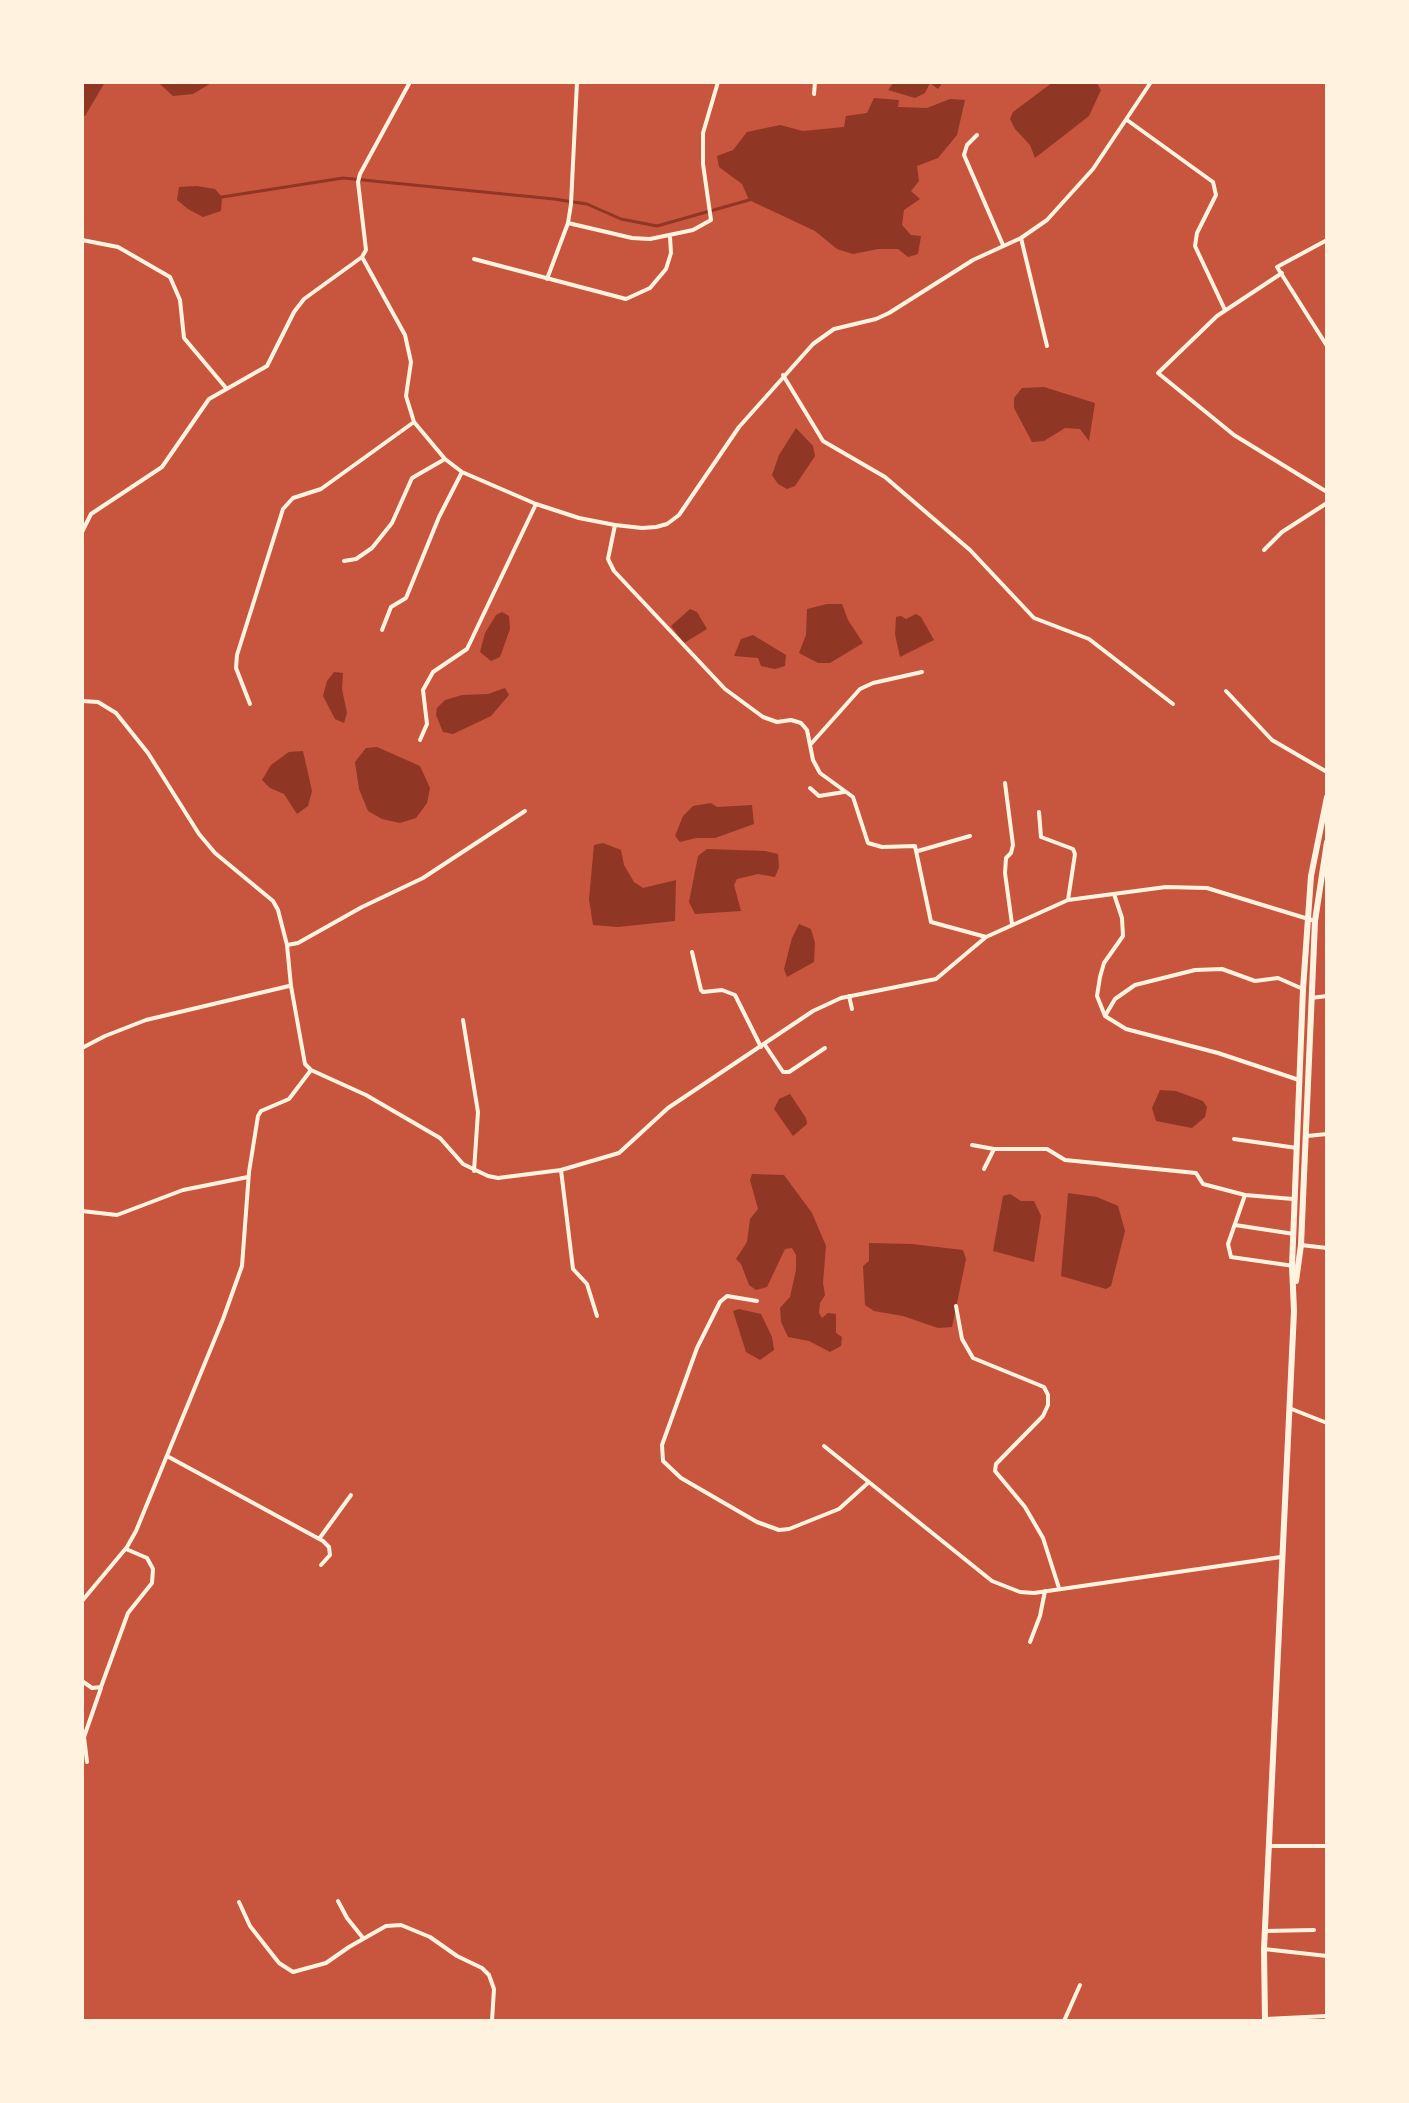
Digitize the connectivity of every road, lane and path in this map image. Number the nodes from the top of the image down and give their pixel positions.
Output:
1 (410, 82) edge
2 (577, 82) edge
3 (718, 82) edge
4 (815, 82) edge
5 (1151, 82) edge
6 (814, 94) dead end
7 (1126, 119) junction
8 (977, 135) dead end
9 (568, 223) junction
10 (670, 237) junction
11 (1021, 238) junction
12 (82, 240) edge
13 (1327, 240) edge
14 (1003, 245) junction
15 (362, 257) junction
16 (474, 259) dead end
17 (1282, 273) junction
18 (547, 279) junction
19 (1225, 310) junction
20 (1047, 346) dead end
21 (1327, 346) edge
22 (783, 375) junction
23 (226, 388) junction
24 (414, 422) junction
25 (445, 459) junction
26 (462, 472) junction
27 (1327, 492) edge
28 (1327, 503) edge
29 (536, 504) junction
30 (615, 525) junction
31 (82, 532) edge
32 (1264, 550) dead end
33 (344, 561) dead end
34 (382, 630) dead end
35 (922, 672) dead end
36 (1226, 691) dead end
37 (82, 701) edge
38 (250, 704) dead end
39 (1173, 704) dead end
40 (420, 740) dead end
41 (810, 745) junction
42 (1327, 772) edge
43 (1005, 783) dead end
44 (810, 788) dead end
45 (846, 792) junction
46 (1327, 797) edge
47 (525, 811) dead end
48 (1039, 812) dead end
49 (970, 836) dead end
50 (1327, 842) edge
51 (918, 851) junction
52 (1114, 894) junction
53 (1068, 900) junction
54 (1312, 920) junction
55 (1012, 924) junction
56 (986, 937) junction
57 (287, 945) junction
58 (692, 952) dead end
59 (291, 986) junction
60 (1303, 989) junction
61 (849, 996) junction
62 (1327, 996) edge
63 (1311, 998) junction
64 (852, 1009) dead end
65 (1105, 1016) junction
66 (463, 1020) dead end
67 (763, 1046) junction
68 (82, 1048) edge
69 (825, 1048) dead end
70 (311, 1070) junction
71 (1300, 1080) junction
72 (1327, 1134) edge
73 (1307, 1136) junction
74 (1234, 1139) dead end
75 (972, 1145) dead end
76 (1297, 1148) junction
77 (994, 1149) junction
78 (984, 1169) dead end
79 (561, 1170) junction
80 (474, 1171) junction
81 (248, 1177) junction
82 (1245, 1195) junction
83 (1295, 1200) junction
84 (82, 1211) edge
85 (1235, 1225) junction
86 (1294, 1234) junction
87 (1301, 1245) junction
88 (1327, 1248) edge
89 (1296, 1266) junction
90 (757, 1301) dead end
91 (956, 1306) dead end
92 (597, 1316) dead end
93 (1289, 1408) junction
94 (1327, 1423) edge
95 (824, 1446) dead end
96 (167, 1456) junction
97 (869, 1482) junction
98 (351, 1495) dead end
99 (319, 1539) junction
100 (126, 1549) junction
101 (1281, 1557) junction
102 (321, 1565) dead end
103 (1059, 1588) junction
104 (1045, 1591) junction
105 (82, 1601) edge
106 (1030, 1642) dead end
107 (82, 1681) edge
108 (101, 1687) junction
109 (87, 1762) dead end
110 (1269, 1846) junction
111 (1327, 1846) edge
112 (338, 1901) dead end
113 (239, 1902) dead end
114 (1314, 1930) dead end
115 (1265, 1931) junction
116 (363, 1938) junction
117 (1264, 1949) junction
118 (1327, 1956) edge
119 (1080, 1985) dead end
120 (1327, 2016) edge
121 (1265, 2020) edge
122 (492, 2021) edge
123 (1064, 2021) edge

1 - 15 street
2 - 9 street
3 - 10 street
4 - 6 street
5 - 7 street
7 - 11 street
7 - 19 street
8 - 14 street
9 - 10 street
9 - 18 street
10 - 18 street
11 - 14 street
11 - 20 street
12 - 23 street
13 - 17 street
14 - 22 street
15 - 23 street
15 - 24 street
16 - 18 street
17 - 19 street
17 - 21 street
19 - 27 street
22 - 30 street
22 - 39 street
23 - 31 street
24 - 25 street
24 - 38 street
25 - 26 street
25 - 33 street
26 - 29 street
26 - 34 street
28 - 32 street
29 - 30 street
29 - 40 street
30 - 41 street
35 - 41 street
36 - 42 street
37 - 57 street
41 - 45 street
43 - 55 street
44 - 45 street
45 - 51 street
46 - 54 main road
47 - 57 street
48 - 53 street
49 - 51 street
50 - 54 main road
51 - 56 street
52 - 53 street
52 - 54 street
52 - 65 street
53 - 55 street
54 - 60 main road
54 - 63 main road
55 - 56 street
56 - 61 street
57 - 59 street
58 - 67 street
59 - 68 street
59 - 70 street
60 - 65 street
60 - 71 main road
61 - 64 street
61 - 67 street
62 - 63 street
63 - 73 main road
65 - 71 street
66 - 80 street
67 - 69 street
67 - 79 street
70 - 80 street
70 - 81 street
71 - 76 main road
72 - 73 street
73 - 87 main road
74 - 76 street
75 - 77 street
76 - 83 main road
77 - 78 street
77 - 82 street
79 - 80 street
79 - 92 street
81 - 84 street
81 - 96 street
82 - 83 street
82 - 85 street
83 - 86 main road
85 - 86 street
85 - 89 street
86 - 89 main road
87 - 88 street
87 - 89 main road
89 - 93 main road
90 - 97 street
91 - 103 street
93 - 94 street
93 - 101 main road
95 - 97 street
96 - 99 street
96 - 100 street
97 - 104 street
98 - 99 street
99 - 102 street
100 - 105 street
100 - 108 street
101 - 103 street
101 - 110 main road
103 - 104 street
104 - 106 street
107 - 108 street
108 - 109 street
110 - 111 street
110 - 115 main road
112 - 116 street
113 - 116 street
114 - 115 street
115 - 117 main road
116 - 122 street
117 - 118 street
117 - 121 main road
119 - 123 street
120 - 121 street

